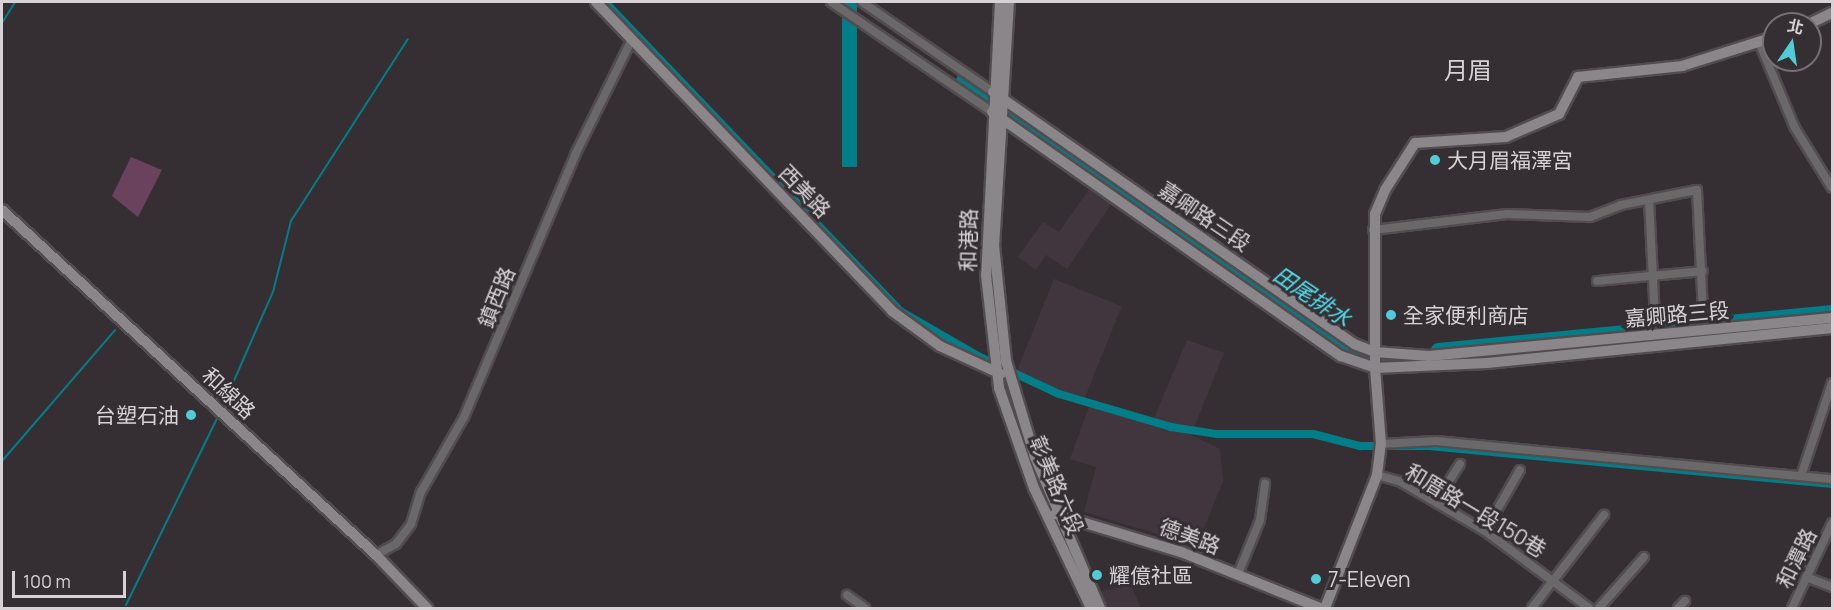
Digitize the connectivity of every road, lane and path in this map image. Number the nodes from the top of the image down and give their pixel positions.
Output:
1 (596, 2) edge
2 (831, 2) edge
3 (862, 2) edge
4 (1000, 2) edge
5 (1009, 2) edge
6 (632, 39) junction
7 (1762, 41) edge
8 (1759, 42) junction
9 (998, 105) junction
10 (1833, 188) edge
11 (1649, 200) junction
12 (2, 210) edge
13 (1373, 230) junction
14 (1703, 271) junction
15 (1654, 273) junction
16 (1597, 281) dead end
17 (1704, 313) dead end
18 (1655, 317) dead end
19 (1833, 318) edge
20 (1833, 328) edge
21 (1375, 361) junction
22 (1003, 369) junction
23 (1833, 383) edge
24 (1381, 444) junction
25 (1032, 446) junction
26 (1019, 450) junction
27 (1460, 464) dead end
28 (1520, 470) dead end
29 (1377, 475) junction
30 (1801, 476) junction
31 (1833, 479) edge
32 (1265, 483) dead end
33 (1436, 502) junction
34 (1044, 512) junction
35 (1060, 515) junction
36 (1604, 515) dead end
37 (1833, 523) edge
38 (1485, 531) junction
39 (376, 555) junction
40 (1644, 557) dead end
41 (1238, 574) junction
42 (1806, 577) junction
43 (1554, 580) junction
44 (1833, 587) edge
45 (847, 595) dead end
46 (1685, 601) dead end
47 (427, 609) edge
48 (865, 609) edge
49 (1091, 609) edge
50 (1100, 609) edge
51 (1320, 609) edge
52 (1325, 609) edge
53 (1532, 609) edge
54 (1589, 609) edge
55 (1599, 609) edge
56 (1678, 609) edge
57 (1792, 609) edge

1 - 6 street, 西美路
2 - 9 street
3 - 9 street
4 - 9 street, 和港路
5 - 9 street, 和港路
6 - 22 street, 西美路
6 - 39 street, 鎮西路
7 - 8 street
8 - 10 street
8 - 13 street
9 - 21 street, 嘉卿路三段
9 - 21 street, 嘉卿路三段
9 - 22 street, 和港路
11 - 13 street
11 - 14 street
11 - 15 street
12 - 39 street, 和線路
13 - 21 street
14 - 15 street
14 - 17 street
15 - 16 street
15 - 18 street
19 - 21 street, 嘉卿路三段
20 - 21 street, 嘉卿路三段
21 - 24 street
22 - 25 street, 彰美路六段
22 - 26 street, 彰美路六段
23 - 30 street
24 - 29 street
24 - 30 street
25 - 26 street
25 - 35 street, 彰美路六段
26 - 34 street, 彰美路六段
27 - 33 street
28 - 38 street
29 - 33 street, 和厝路一段150巷
29 - 52 street
30 - 31 street
32 - 41 street
33 - 38 street, 和厝路一段150巷
34 - 35 street, 德美路
34 - 49 street, 彰美路六段
35 - 41 street, 德美路
35 - 50 street, 彰美路六段
36 - 43 street
37 - 42 street, 和潭路
38 - 43 street, 和厝路一段150巷
39 - 47 street, 和線路
40 - 55 street
41 - 51 street, 德美路
42 - 44 street
42 - 57 street, 和潭路
43 - 53 street
43 - 54 street, 和厝路一段150巷
45 - 48 street
46 - 56 street

